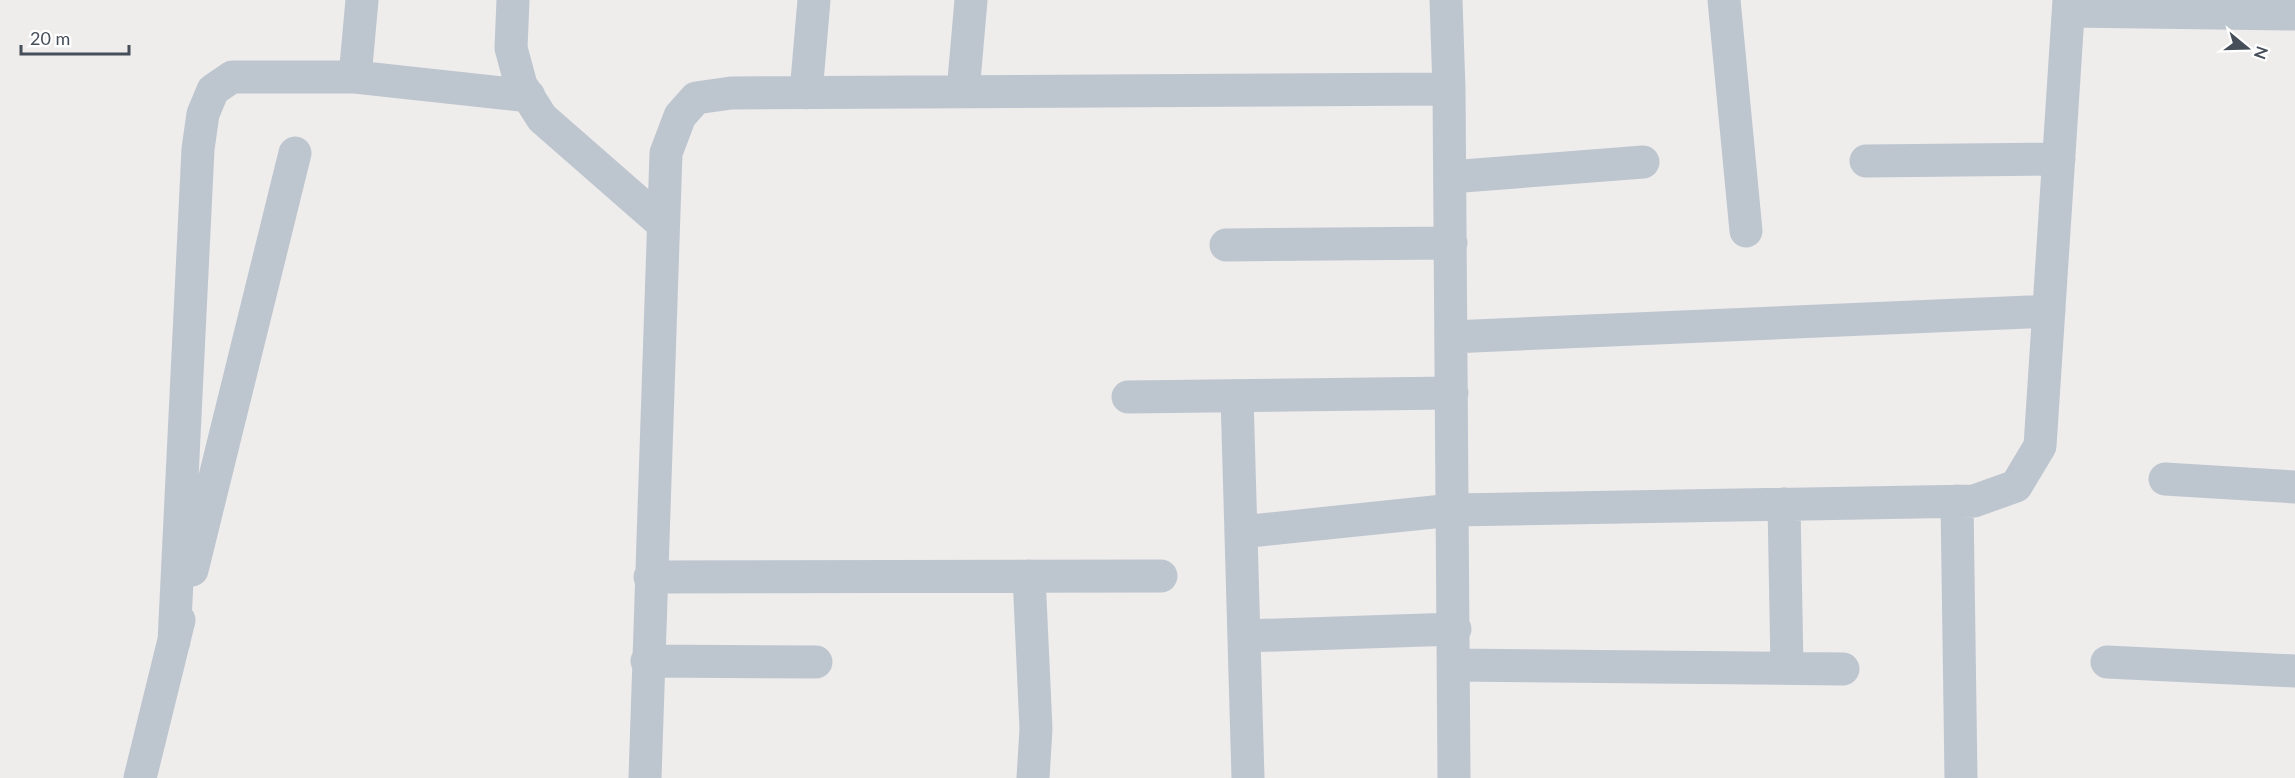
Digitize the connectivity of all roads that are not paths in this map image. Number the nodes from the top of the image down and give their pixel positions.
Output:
1 (363, 0) edge
2 (513, 0) edge
3 (814, 0) edge
4 (970, 0) edge
5 (1446, 0) edge
6 (1724, 0) edge
7 (2069, 5) edge
8 (2295, 14) edge
9 (355, 77) junction
10 (1449, 89) junction
11 (963, 92) junction
12 (806, 93) junction
13 (528, 96) junction
14 (295, 153) dead end
15 (2059, 159) junction
16 (1866, 161) dead end
17 (1643, 162) dead end
18 (1449, 177) junction
19 (662, 223) junction
20 (1746, 231) dead end
21 (1450, 243) junction
22 (1226, 245) dead end
23 (2049, 311) junction
24 (1451, 338) junction
25 (1452, 393) junction
26 (1237, 396) junction
27 (1128, 397) dead end
28 (2165, 479) dead end
29 (2295, 487) edge
30 (1957, 501) junction
31 (1784, 504) junction
32 (1454, 510) junction
33 (1241, 532) junction
34 (1029, 576) junction
35 (1161, 576) dead end
36 (650, 577) junction
37 (1455, 629) junction
38 (1244, 636) junction
39 (174, 642) junction
40 (647, 661) junction
41 (816, 662) dead end
42 (2107, 662) dead end
43 (1455, 665) junction
44 (1787, 668) junction
45 (1844, 669) dead end
46 (2295, 670) edge
47 (140, 778) edge
48 (645, 778) edge
49 (1033, 778) edge
50 (1248, 778) edge
51 (1454, 778) edge
52 (1961, 778) edge

1 - 9 street
2 - 13 street
3 - 12 street
4 - 11 street
5 - 10 street
6 - 20 street
7 - 8 street
7 - 15 street
9 - 13 street
9 - 39 street
10 - 11 street
10 - 18 street
11 - 12 street
12 - 19 street
13 - 19 street
14 - 39 street
15 - 16 street
15 - 23 street
17 - 18 street
18 - 21 street
19 - 36 street
21 - 22 street
21 - 24 street
23 - 24 street
23 - 30 street
24 - 25 street
25 - 26 street
25 - 32 street
26 - 27 street
26 - 33 street
28 - 29 street
30 - 31 street
30 - 52 street
31 - 32 street
31 - 44 street
32 - 33 street
32 - 37 street
33 - 38 street
34 - 35 street
34 - 36 street
34 - 49 street
36 - 40 street
37 - 38 street
37 - 43 street
38 - 50 street
39 - 47 street
40 - 41 street
40 - 48 street
42 - 46 street
43 - 44 street
43 - 51 street
44 - 45 street

